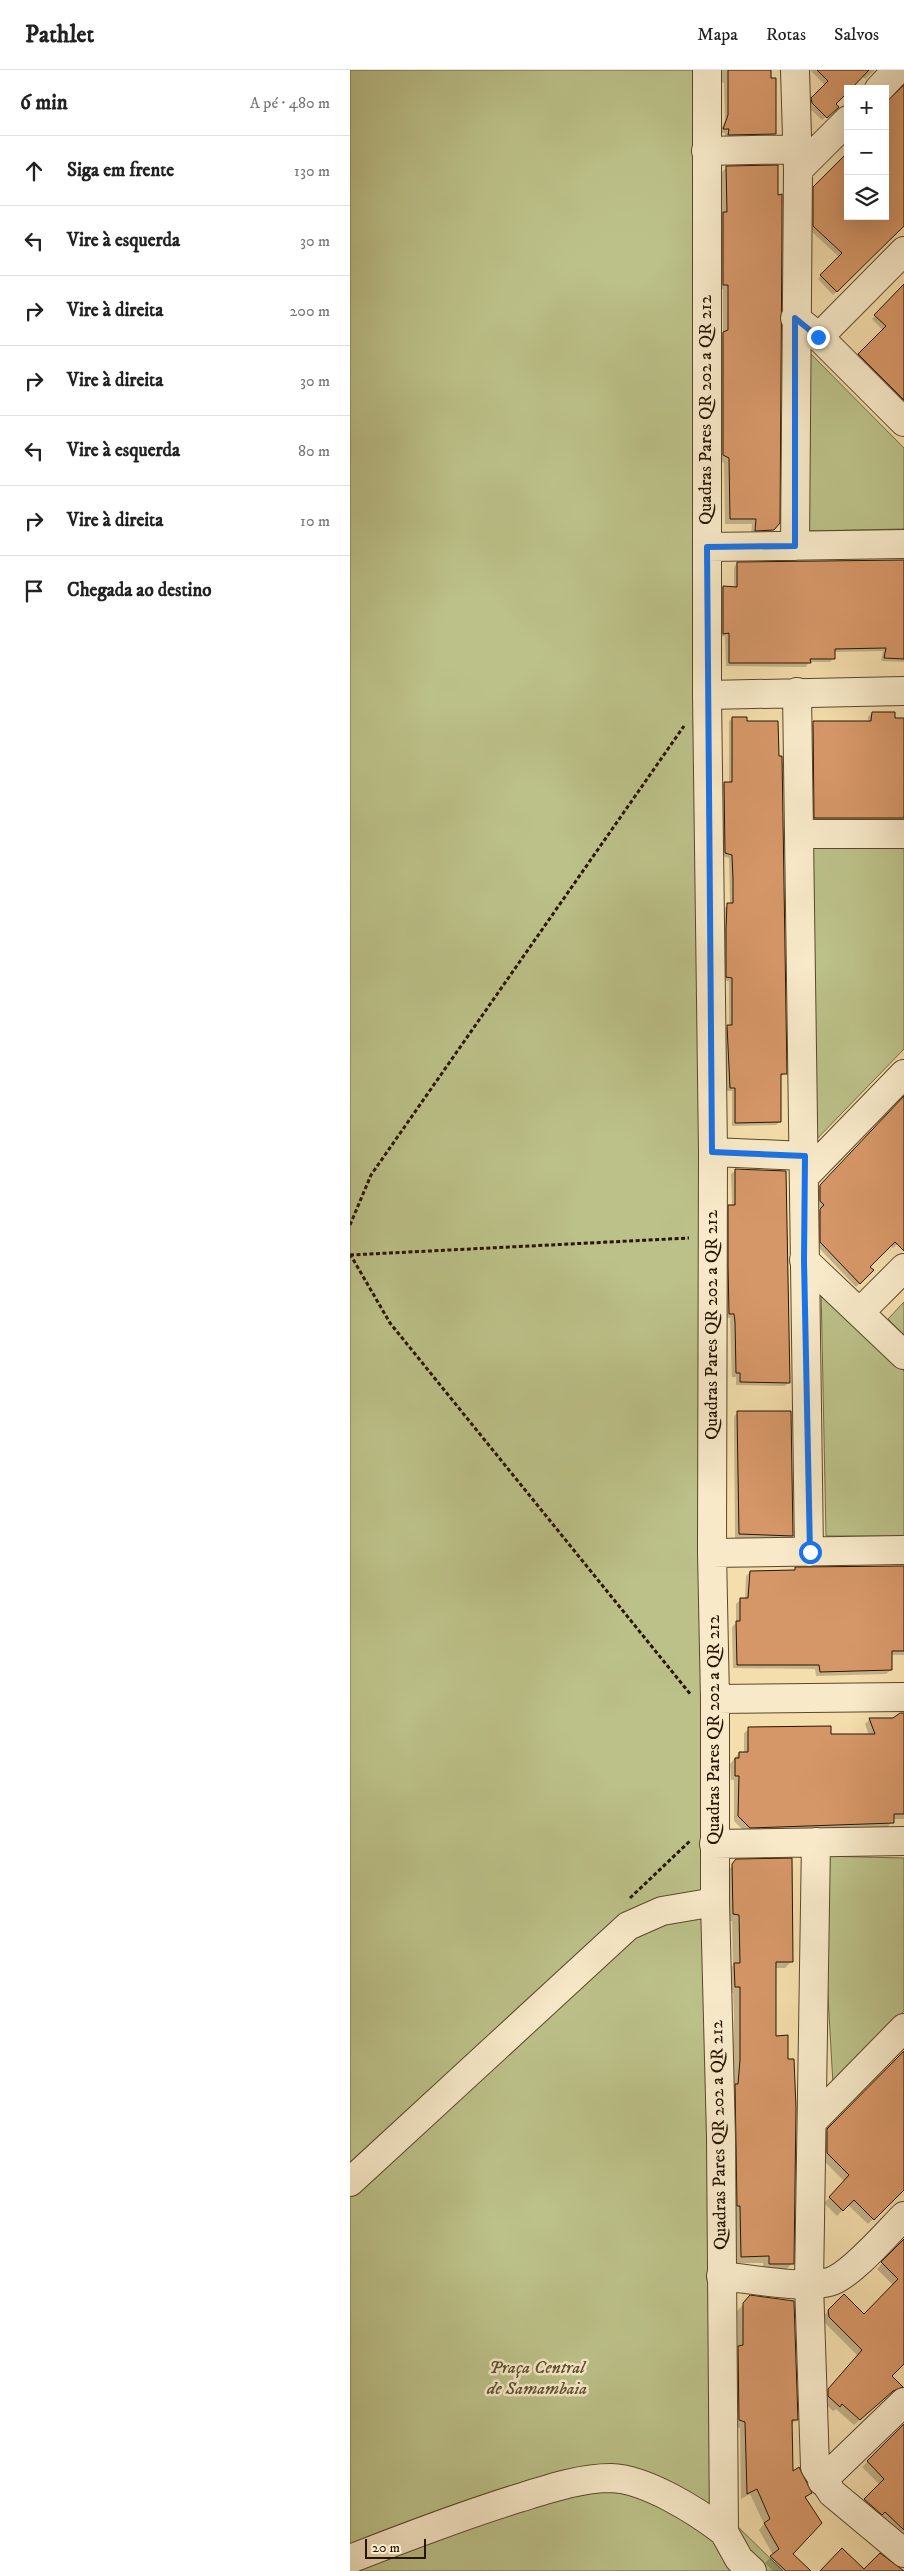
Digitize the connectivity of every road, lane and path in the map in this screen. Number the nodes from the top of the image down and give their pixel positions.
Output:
1 (706, 70) edge
2 (795, 70) edge
3 (897, 70) edge
4 (882, 85) edge
5 (844, 123) edge
6 (706, 151) junction
7 (797, 160) junction
8 (904, 251) edge
9 (795, 318) junction
10 (818, 337) junction
11 (904, 422) edge
12 (904, 544) edge
13 (795, 546) junction
14 (707, 547) junction
15 (904, 691) edge
16 (797, 692) junction
17 (707, 695) junction
18 (689, 719) dead end
19 (800, 834) junction
20 (904, 834) edge
21 (904, 1074) edge
22 (712, 1152) junction
23 (805, 1166) junction
24 (350, 1225) edge
25 (712, 1237) junction
26 (350, 1254) edge
27 (804, 1260) junction
28 (904, 1268) edge
29 (860, 1312) junction
30 (904, 1355) edge
31 (904, 1550) edge
32 (712, 1552) junction
33 (810, 1552) junction
34 (904, 1697) edge
35 (704, 1698) junction
36 (706, 1839) junction
37 (904, 1841) edge
38 (816, 1842) junction
39 (625, 1902) dead end
40 (715, 1902) junction
41 (904, 2028) edge
42 (812, 2122) junction
43 (350, 2182) edge
44 (904, 2216) edge
45 (721, 2276) junction
46 (809, 2284) junction
47 (904, 2402) edge
48 (822, 2481) junction
49 (724, 2532) junction
50 (904, 2553) edge
51 (350, 2559) edge
52 (752, 2571) edge

1 - 6 street, Quadras Pares QR 202 a QR 212
2 - 7 street
3 - 4 street
5 - 7 street
6 - 7 street
6 - 14 street, Quadras Pares QR 202 a QR 212
7 - 9 street
8 - 10 street
9 - 10 street
9 - 13 street
10 - 11 street
12 - 13 street
13 - 14 street
14 - 17 street, Quadras Pares QR 202 a QR 212
15 - 16 street
16 - 17 street
16 - 19 street
17 - 22 street, Quadras Pares QR 202 a QR 212
18 - 24 path
19 - 20 street
19 - 23 street
21 - 23 street
22 - 23 street
22 - 25 street, Quadras Pares QR 202 a QR 212
23 - 27 street
25 - 26 path
25 - 32 street, Quadras Pares QR 202 a QR 212
26 - 35 path
27 - 29 street
27 - 33 street
28 - 29 street
29 - 30 street
31 - 33 street
32 - 33 street
32 - 35 street, Quadras Pares QR 202 a QR 212
34 - 35 street
35 - 36 street, Quadras Pares QR 202 a QR 212
36 - 38 street
36 - 39 path
36 - 40 street, Quadras Pares QR 202 a QR 212
37 - 38 street
38 - 42 street
40 - 43 street
40 - 45 street, Quadras Pares QR 202 a QR 212
41 - 42 street
42 - 46 street
44 - 46 street
45 - 46 street
45 - 49 street, Quadras Pares QR 202 a QR 212
46 - 48 street
47 - 48 street
48 - 50 street
49 - 51 street
49 - 52 street, Quadras Pares QR 202 a QR 212

